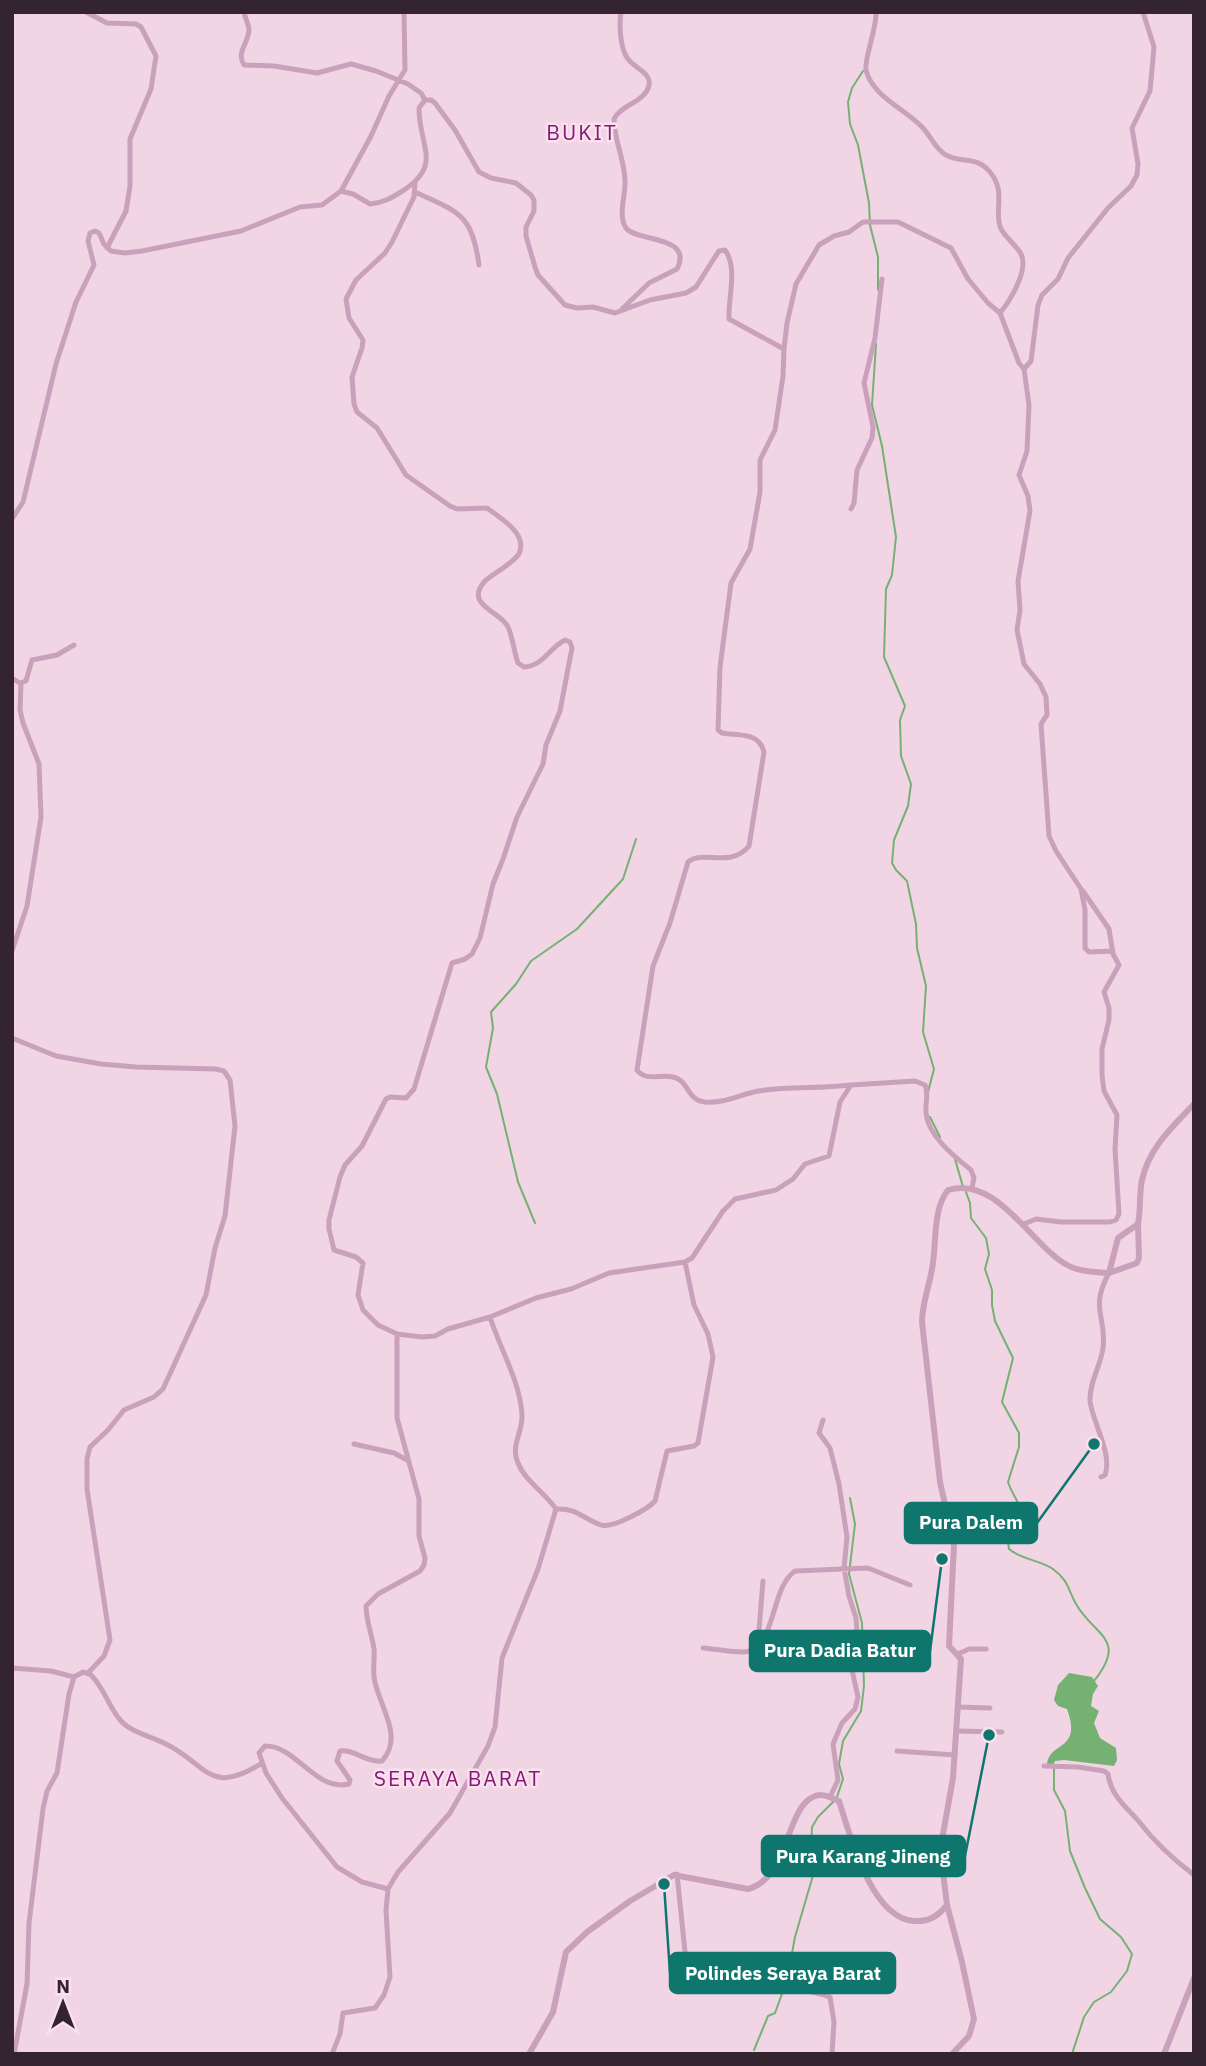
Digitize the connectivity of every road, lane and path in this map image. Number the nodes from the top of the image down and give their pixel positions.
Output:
1 (86, 12) edge
2 (244, 12) edge
3 (404, 12) edge
4 (621, 12) edge
5 (876, 12) edge
6 (1143, 12) edge
7 (399, 80) junction
8 (425, 100) junction
9 (415, 183) junction
10 (341, 191) junction
11 (415, 192) junction
12 (107, 248) junction
13 (479, 265) dead end
14 (882, 279) dead end
15 (620, 311) junction
16 (1000, 313) junction
17 (784, 349) junction
18 (1024, 369) junction
19 (851, 509) dead end
20 (12, 519) edge
21 (74, 645) dead end
22 (12, 678) edge
23 (20, 683) junction
24 (1081, 889) junction
25 (12, 951) edge
26 (1113, 951) junction
27 (12, 1038) edge
28 (851, 1085) junction
29 (1194, 1104) edge
30 (972, 1188) junction
31 (1024, 1224) junction
32 (1138, 1224) junction
33 (685, 1262) junction
34 (1109, 1273) junction
35 (490, 1317) junction
36 (397, 1334) junction
37 (823, 1420) dead end
38 (354, 1444) dead end
39 (407, 1460) junction
40 (1101, 1477) dead end
41 (556, 1509) junction
42 (844, 1568) junction
43 (764, 1581) dead end
44 (910, 1585) dead end
45 (704, 1648) dead end
46 (986, 1649) dead end
47 (752, 1650) junction
48 (958, 1654) junction
49 (12, 1668) edge
50 (88, 1673) junction
51 (74, 1677) junction
52 (958, 1707) junction
53 (990, 1709) dead end
54 (956, 1731) junction
55 (1002, 1732) dead end
56 (897, 1751) dead end
57 (955, 1755) junction
58 (262, 1763) junction
59 (1044, 1766) dead end
60 (830, 1798) junction
61 (677, 1874) junction
62 (1194, 1875) edge
63 (388, 1889) junction
64 (947, 1905) junction
65 (938, 1914) junction
66 (950, 1920) junction
67 (1194, 1978) edge
68 (14, 2054) edge
69 (332, 2054) edge
70 (529, 2054) edge
71 (832, 2054) edge
72 (952, 2054) edge
73 (1164, 2054) edge

1 - 12 street
2 - 7 street
3 - 7 street
4 - 15 street
5 - 16 street
6 - 18 street
7 - 8 street
7 - 10 street
8 - 9 street
8 - 15 street
9 - 10 street
9 - 11 street
10 - 12 street
11 - 13 street
11 - 36 street
12 - 20 street
14 - 19 street
15 - 17 street
16 - 17 street
16 - 18 street
17 - 28 street
18 - 24 street
21 - 23 street
22 - 23 street
23 - 25 street
24 - 26 street
24 - 26 street
26 - 31 street
27 - 50 street
28 - 30 street
28 - 33 street
29 - 32 street
30 - 31 street
30 - 48 street
31 - 34 street
32 - 34 street
32 - 34 street
33 - 35 street
33 - 41 street
34 - 40 street
35 - 36 street
35 - 41 street
36 - 39 street
37 - 42 street
38 - 39 street
39 - 58 street
41 - 63 street
42 - 44 street
42 - 47 street
42 - 60 street
43 - 47 street
45 - 47 street
46 - 48 street
48 - 52 street
49 - 51 street
50 - 51 street
50 - 58 street
51 - 68 street
52 - 53 street
52 - 54 street
54 - 55 street
54 - 57 street
56 - 57 street
57 - 64 street
58 - 63 street
59 - 62 street
60 - 61 street
60 - 65 street
61 - 70 street
61 - 71 street
63 - 69 street
64 - 65 street
64 - 66 street
65 - 66 street
66 - 72 street
67 - 73 street

